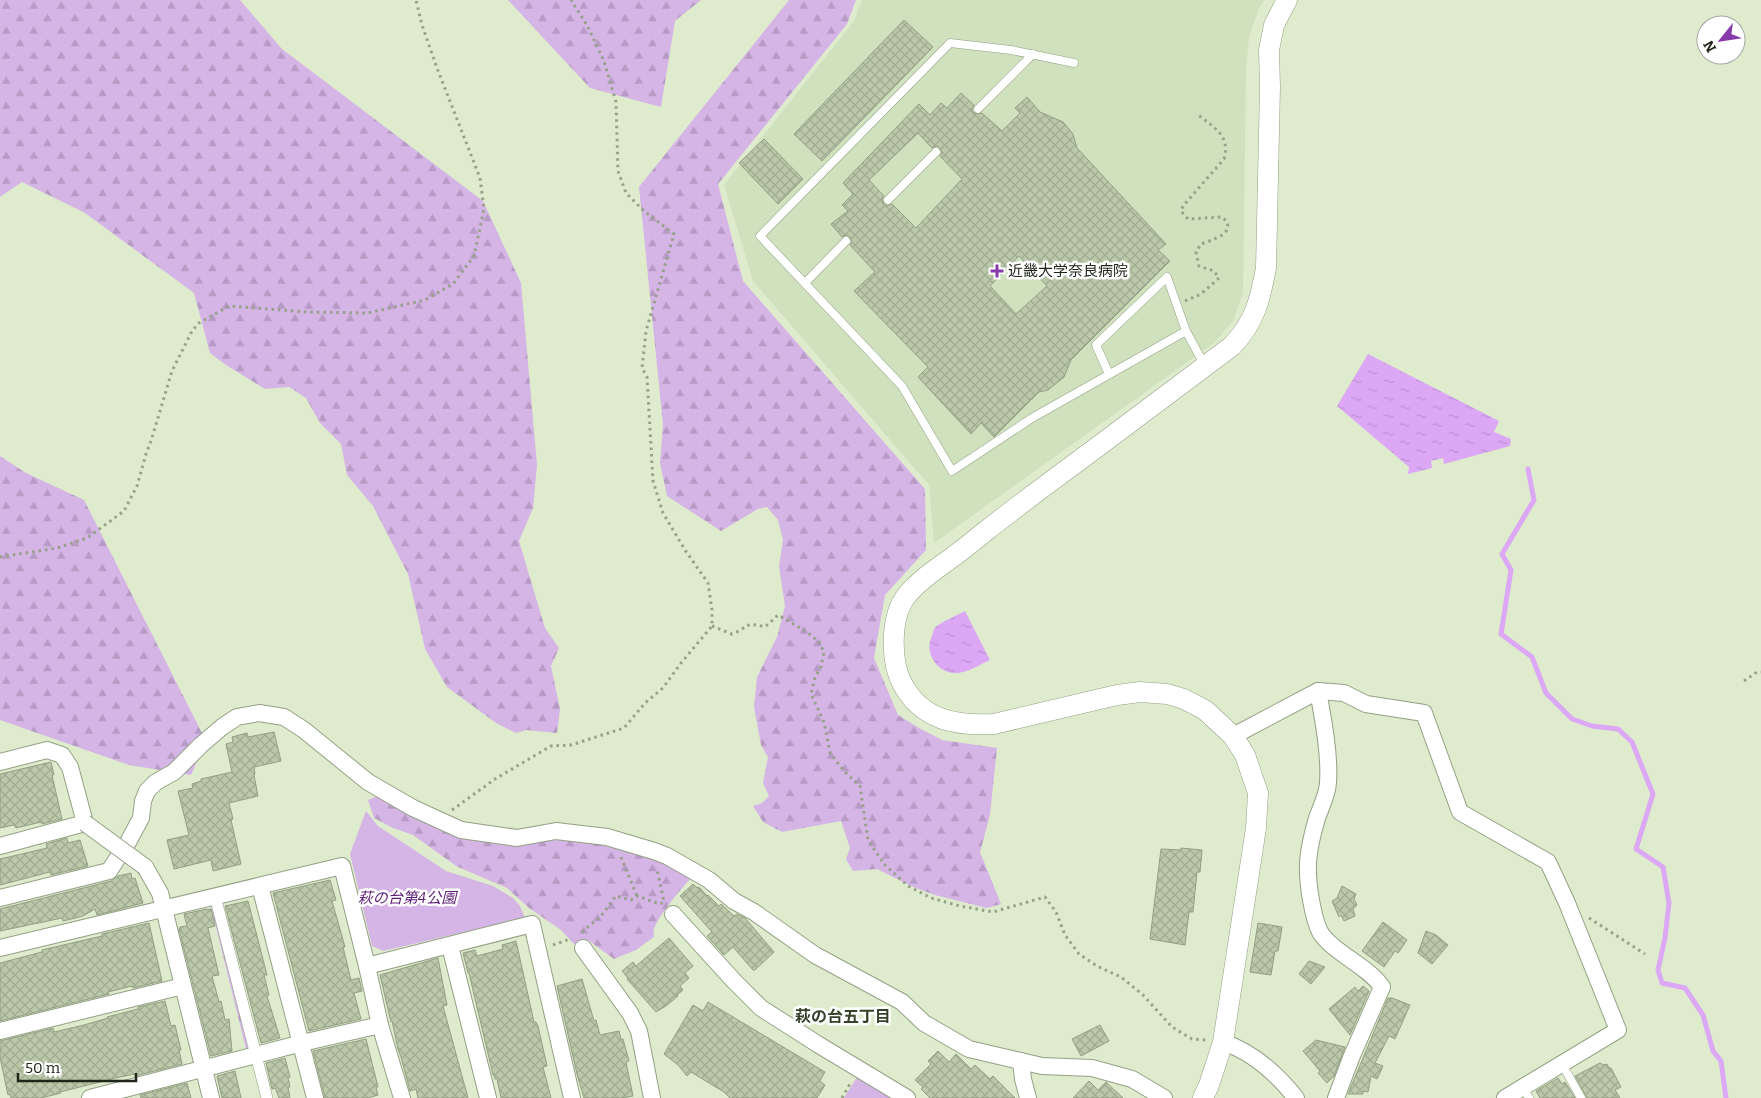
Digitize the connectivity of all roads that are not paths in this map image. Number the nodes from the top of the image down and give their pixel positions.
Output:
1 (1287, 0) edge
2 (1033, 54) junction
3 (1074, 63) dead end
4 (978, 110) dead end
5 (936, 152) dead end
6 (888, 200) dead end
7 (846, 241) dead end
8 (805, 283) junction
9 (1186, 331) junction
10 (1205, 366) junction
11 (1109, 374) junction
12 (1318, 691) junction
13 (1233, 736) junction
14 (0, 762) edge
15 (84, 823) junction
16 (0, 846) edge
17 (260, 886) junction
18 (215, 896) junction
19 (0, 898) edge
20 (163, 908) junction
21 (673, 914) dead end
22 (578, 940) road end
23 (450, 946) junction
24 (0, 948) edge
25 (368, 966) junction
26 (183, 986) junction
27 (380, 1025) junction
28 (0, 1032) edge
29 (1223, 1042) junction
30 (302, 1043) junction
31 (256, 1056) junction
32 (1021, 1060) junction
33 (1562, 1064) junction
34 (204, 1068) junction
35 (1526, 1093) edge
36 (123, 1094) edge
37 (90, 1098) edge
38 (212, 1098) edge
39 (267, 1098) edge
40 (315, 1098) edge
41 (402, 1098) edge
42 (488, 1098) edge
43 (572, 1098) edge
44 (652, 1098) edge
45 (907, 1098) edge
46 (1028, 1098) edge
47 (1164, 1098) edge
48 (1203, 1098) edge
49 (1296, 1098) edge
50 (1336, 1098) edge
51 (1505, 1098) edge
52 (1581, 1098) edge

1 - 10 street
2 - 3 lane
2 - 4 lane
2 - 8 lane
5 - 6 lane
7 - 8 lane
8 - 11 lane
9 - 10 lane
9 - 11 lane
9 - 11 lane
10 - 13 street
12 - 13 street
12 - 33 street
12 - 50 street
13 - 29 street
14 - 15 street
15 - 16 street
15 - 20 street, bridge
17 - 18 street
17 - 25 street
17 - 30 street
18 - 20 street
18 - 31 street
19 - 32 street
20 - 24 street
20 - 26 street
21 - 45 street
22 - 44 street
23 - 25 street
23 - 42 street
23 - 43 street
25 - 27 street
26 - 28 street
26 - 34 street
27 - 30 street
27 - 41 street
29 - 48 street
29 - 49 street
30 - 31 street
30 - 40 street
31 - 34 street
31 - 39 street
32 - 46 street
32 - 47 street
33 - 35 street
33 - 52 lane
34 - 36 street
34 - 38 street
35 - 51 street
36 - 37 street

